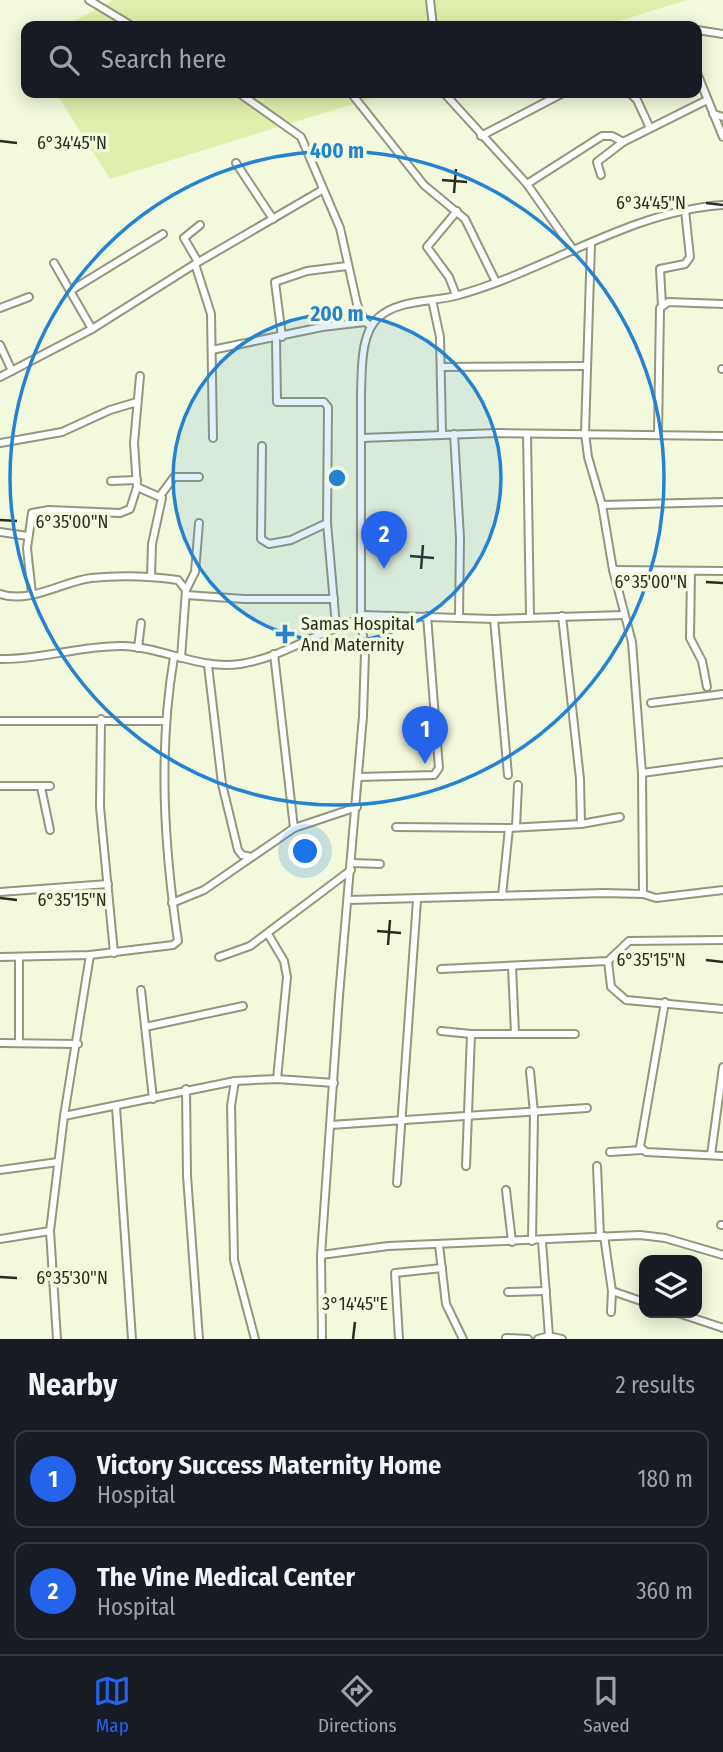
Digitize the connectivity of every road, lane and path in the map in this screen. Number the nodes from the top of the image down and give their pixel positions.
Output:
1 (89, 0) edge
2 (430, 0) edge
3 (124, 21) edge
4 (432, 21) edge
5 (702, 31) edge
6 (723, 34) edge
7 (702, 86) edge
8 (246, 98) edge
9 (355, 98) edge
10 (448, 98) edge
11 (553, 98) edge
12 (635, 98) edge
13 (707, 100) junction
14 (713, 114) junction
15 (723, 117) edge
16 (650, 128) junction
17 (481, 136) junction
18 (723, 137) edge
19 (623, 142) junction
20 (236, 163) dead end
21 (601, 175) dead end
22 (527, 184) junction
23 (322, 190) junction
24 (723, 205) edge
25 (685, 210) junction
26 (457, 211) junction
27 (273, 219) junction
28 (200, 226) dead end
29 (163, 234) dead end
30 (591, 244) junction
31 (575, 251) junction
32 (54, 263) dead end
33 (197, 263) junction
34 (347, 266) junction
35 (496, 282) junction
36 (70, 291) junction
37 (456, 295) junction
38 (29, 297) dead end
39 (432, 300) junction
40 (723, 303) edge
41 (662, 306) junction
42 (0, 308) edge
43 (368, 324) junction
44 (92, 329) junction
45 (279, 337) junction
46 (0, 345) edge
47 (212, 350) junction
48 (587, 366) junction
49 (442, 367) junction
50 (12, 371) junction
51 (140, 376) dead end
52 (0, 377) edge
53 (137, 401) junction
54 (585, 433) junction
55 (442, 434) junction
56 (454, 434) junction
57 (527, 434) junction
58 (658, 434) junction
59 (723, 436) edge
60 (213, 438) dead end
61 (361, 438) junction
62 (0, 443) edge
63 (262, 446) dead end
64 (199, 477) dead end
65 (111, 481) dead end
66 (137, 483) junction
67 (160, 496) junction
68 (723, 502) edge
69 (602, 505) junction
70 (199, 523) dead end
71 (327, 523) junction
72 (0, 532) edge
73 (27, 536) junction
74 (614, 570) junction
75 (723, 571) edge
76 (691, 572) junction
77 (151, 576) junction
78 (186, 592) junction
79 (0, 594) edge
80 (32, 594) junction
81 (334, 599) junction
82 (624, 615) junction
83 (427, 616) junction
84 (530, 616) junction
85 (361, 617) junction
86 (459, 617) junction
87 (562, 617) junction
88 (494, 619) junction
89 (141, 623) dead end
90 (336, 626) junction
91 (138, 648) junction
92 (274, 654) junction
93 (177, 657) junction
94 (0, 659) edge
95 (208, 665) junction
96 (707, 687) dead end
97 (723, 694) edge
98 (651, 703) dead end
99 (101, 719) junction
100 (0, 721) edge
101 (165, 721) junction
102 (723, 762) edge
103 (642, 772) junction
104 (508, 775) dead end
105 (358, 778) junction
106 (517, 785) dead end
107 (0, 786) edge
108 (50, 786) dead end
109 (41, 787) junction
110 (356, 807) junction
111 (620, 817) dead end
112 (581, 824) junction
113 (396, 827) dead end
114 (513, 827) junction
115 (294, 828) junction
116 (50, 830) dead end
117 (253, 856) junction
118 (380, 864) dead end
119 (352, 866) junction
120 (107, 884) junction
121 (723, 890) edge
122 (0, 892) edge
123 (643, 894) junction
124 (502, 896) junction
125 (348, 900) junction
126 (417, 900) junction
127 (172, 903) junction
128 (268, 934) junction
129 (723, 940) edge
130 (114, 953) junction
131 (90, 955) junction
132 (0, 957) edge
133 (219, 957) dead end
134 (19, 958) junction
135 (608, 961) junction
136 (512, 966) junction
137 (441, 969) dead end
138 (141, 989) dead end
139 (665, 1002) junction
140 (243, 1006) dead end
141 (723, 1009) edge
142 (145, 1027) junction
143 (441, 1031) dead end
144 (516, 1033) junction
145 (471, 1034) junction
146 (575, 1034) dead end
147 (0, 1043) edge
148 (19, 1043) junction
149 (78, 1044) junction
150 (723, 1068) edge
151 (530, 1072) dead end
152 (277, 1079) junction
153 (235, 1081) junction
154 (334, 1083) junction
155 (186, 1089) junction
156 (153, 1099) junction
157 (116, 1107) junction
158 (587, 1108) dead end
159 (534, 1113) junction
160 (64, 1116) junction
161 (469, 1116) junction
162 (400, 1121) junction
163 (330, 1125) junction
164 (642, 1150) junction
165 (610, 1152) dead end
166 (711, 1155) junction
167 (723, 1156) edge
168 (58, 1161) junction
169 (466, 1166) dead end
170 (597, 1166) dead end
171 (0, 1170) edge
172 (397, 1183) dead end
173 (506, 1190) dead end
174 (50, 1231) junction
175 (602, 1236) junction
176 (0, 1239) edge
177 (531, 1241) junction
178 (542, 1241) junction
179 (512, 1242) junction
180 (439, 1245) junction
181 (321, 1255) junction
182 (723, 1255) edge
183 (442, 1268) junction
184 (546, 1291) junction
185 (612, 1291) junction
186 (508, 1292) dead end
187 (639, 1300) edge
188 (611, 1312) dead end
189 (693, 1318) edge
190 (723, 1328) edge
191 (549, 1336) junction
192 (506, 1338) edge
193 (57, 1339) edge
194 (132, 1339) edge
195 (200, 1339) edge
196 (255, 1339) edge
197 (322, 1339) edge
198 (399, 1339) edge
199 (463, 1339) edge
200 (528, 1339) edge
201 (538, 1339) edge
202 (562, 1339) edge

1 - 3 street
2 - 4 street
5 - 6 street
7 - 13 street
8 - 23 street
9 - 26 street
10 - 17 street
11 - 17 street
12 - 16 street
13 - 14 street
13 - 16 street
14 - 15 street
14 - 18 street
16 - 19 street
17 - 22 street
19 - 21 street
19 - 22 street
20 - 27 street
22 - 31 street
23 - 27 street
23 - 34 street
24 - 25 street
25 - 30 street
25 - 41 street
26 - 35 street
26 - 37 street
27 - 33 street
28 - 33 street
29 - 36 street
30 - 31 street
30 - 48 street
31 - 35 street
32 - 36 street
33 - 44 street
33 - 47 street
34 - 43 street
34 - 45 street
35 - 37 street
36 - 44 street
37 - 39 street
38 - 42 street
39 - 43 street
39 - 49 street
40 - 41 street
41 - 58 street
43 - 45 street
43 - 61 street
44 - 50 street
45 - 47 street
45 - 71 street
46 - 50 street
47 - 60 street
48 - 49 street
48 - 54 street
49 - 55 street
50 - 52 street
51 - 53 street
53 - 62 street
53 - 66 street
54 - 57 street
54 - 58 street
54 - 69 street
55 - 56 street
55 - 61 street
56 - 57 street
56 - 86 street
57 - 84 street
58 - 59 street
61 - 85 street
63 - 71 street
64 - 67 street
65 - 66 street
66 - 67 street
66 - 73 street
67 - 77 street
68 - 69 street
69 - 74 street
70 - 78 street
71 - 81 street
72 - 73 street
73 - 80 street
74 - 76 street
74 - 82 street
75 - 76 street
76 - 96 street
77 - 78 street
77 - 80 street
78 - 81 street
78 - 93 street
79 - 80 street
81 - 90 street
82 - 87 street
82 - 103 street
83 - 85 street
83 - 86 street
83 - 105 street
84 - 87 street
84 - 88 street
85 - 90 street
85 - 105 street
86 - 88 street
87 - 112 street
88 - 104 street
89 - 91 street
90 - 92 street
91 - 93 street
91 - 94 street
92 - 95 street
92 - 115 street
93 - 95 street
93 - 101 street
95 - 117 street
97 - 98 street
99 - 100 street
99 - 101 street
99 - 120 street
101 - 127 street
102 - 103 street
103 - 123 street
105 - 110 street
106 - 114 street
107 - 109 street
108 - 109 street
109 - 116 street
110 - 115 street
110 - 119 street
111 - 112 street
112 - 114 street
113 - 114 street
114 - 124 street
115 - 117 street
117 - 127 street
118 - 119 street
119 - 125 street
119 - 128 street
120 - 122 street
120 - 130 street
121 - 123 street
123 - 124 street
124 - 126 street
125 - 126 street
125 - 154 street
126 - 162 street
127 - 130 street
128 - 133 street
128 - 152 street
129 - 135 street
130 - 131 street
131 - 134 street
131 - 149 street
132 - 134 street
134 - 148 street
135 - 136 street
135 - 139 street
136 - 137 street
136 - 144 street
138 - 142 street
139 - 141 street
139 - 164 street
140 - 142 street
142 - 156 street
143 - 145 street
144 - 145 street
144 - 146 street
145 - 161 street
147 - 148 street
148 - 149 street
149 - 160 street
150 - 166 street
151 - 159 street
152 - 153 street
152 - 154 street
153 - 155 street
153 - 196 street
154 - 163 street
155 - 156 street
155 - 195 street
156 - 157 street
157 - 160 street
157 - 194 street
158 - 159 street
159 - 161 street
159 - 177 street
160 - 168 street
161 - 162 street
161 - 169 street
162 - 163 street
162 - 172 street
163 - 181 street
164 - 165 street
164 - 166 street
166 - 167 street
168 - 171 street
168 - 174 street
170 - 175 street
173 - 179 street
174 - 176 street
174 - 193 street
175 - 178 street
175 - 182 street
175 - 185 street
177 - 178 street
177 - 179 street
178 - 184 street
179 - 180 street
180 - 181 street
180 - 183 street
181 - 197 street
183 - 198 street
183 - 199 street
184 - 186 street
184 - 191 street
185 - 187 street
185 - 188 street
189 - 190 street
191 - 201 street
191 - 202 street
192 - 200 street

